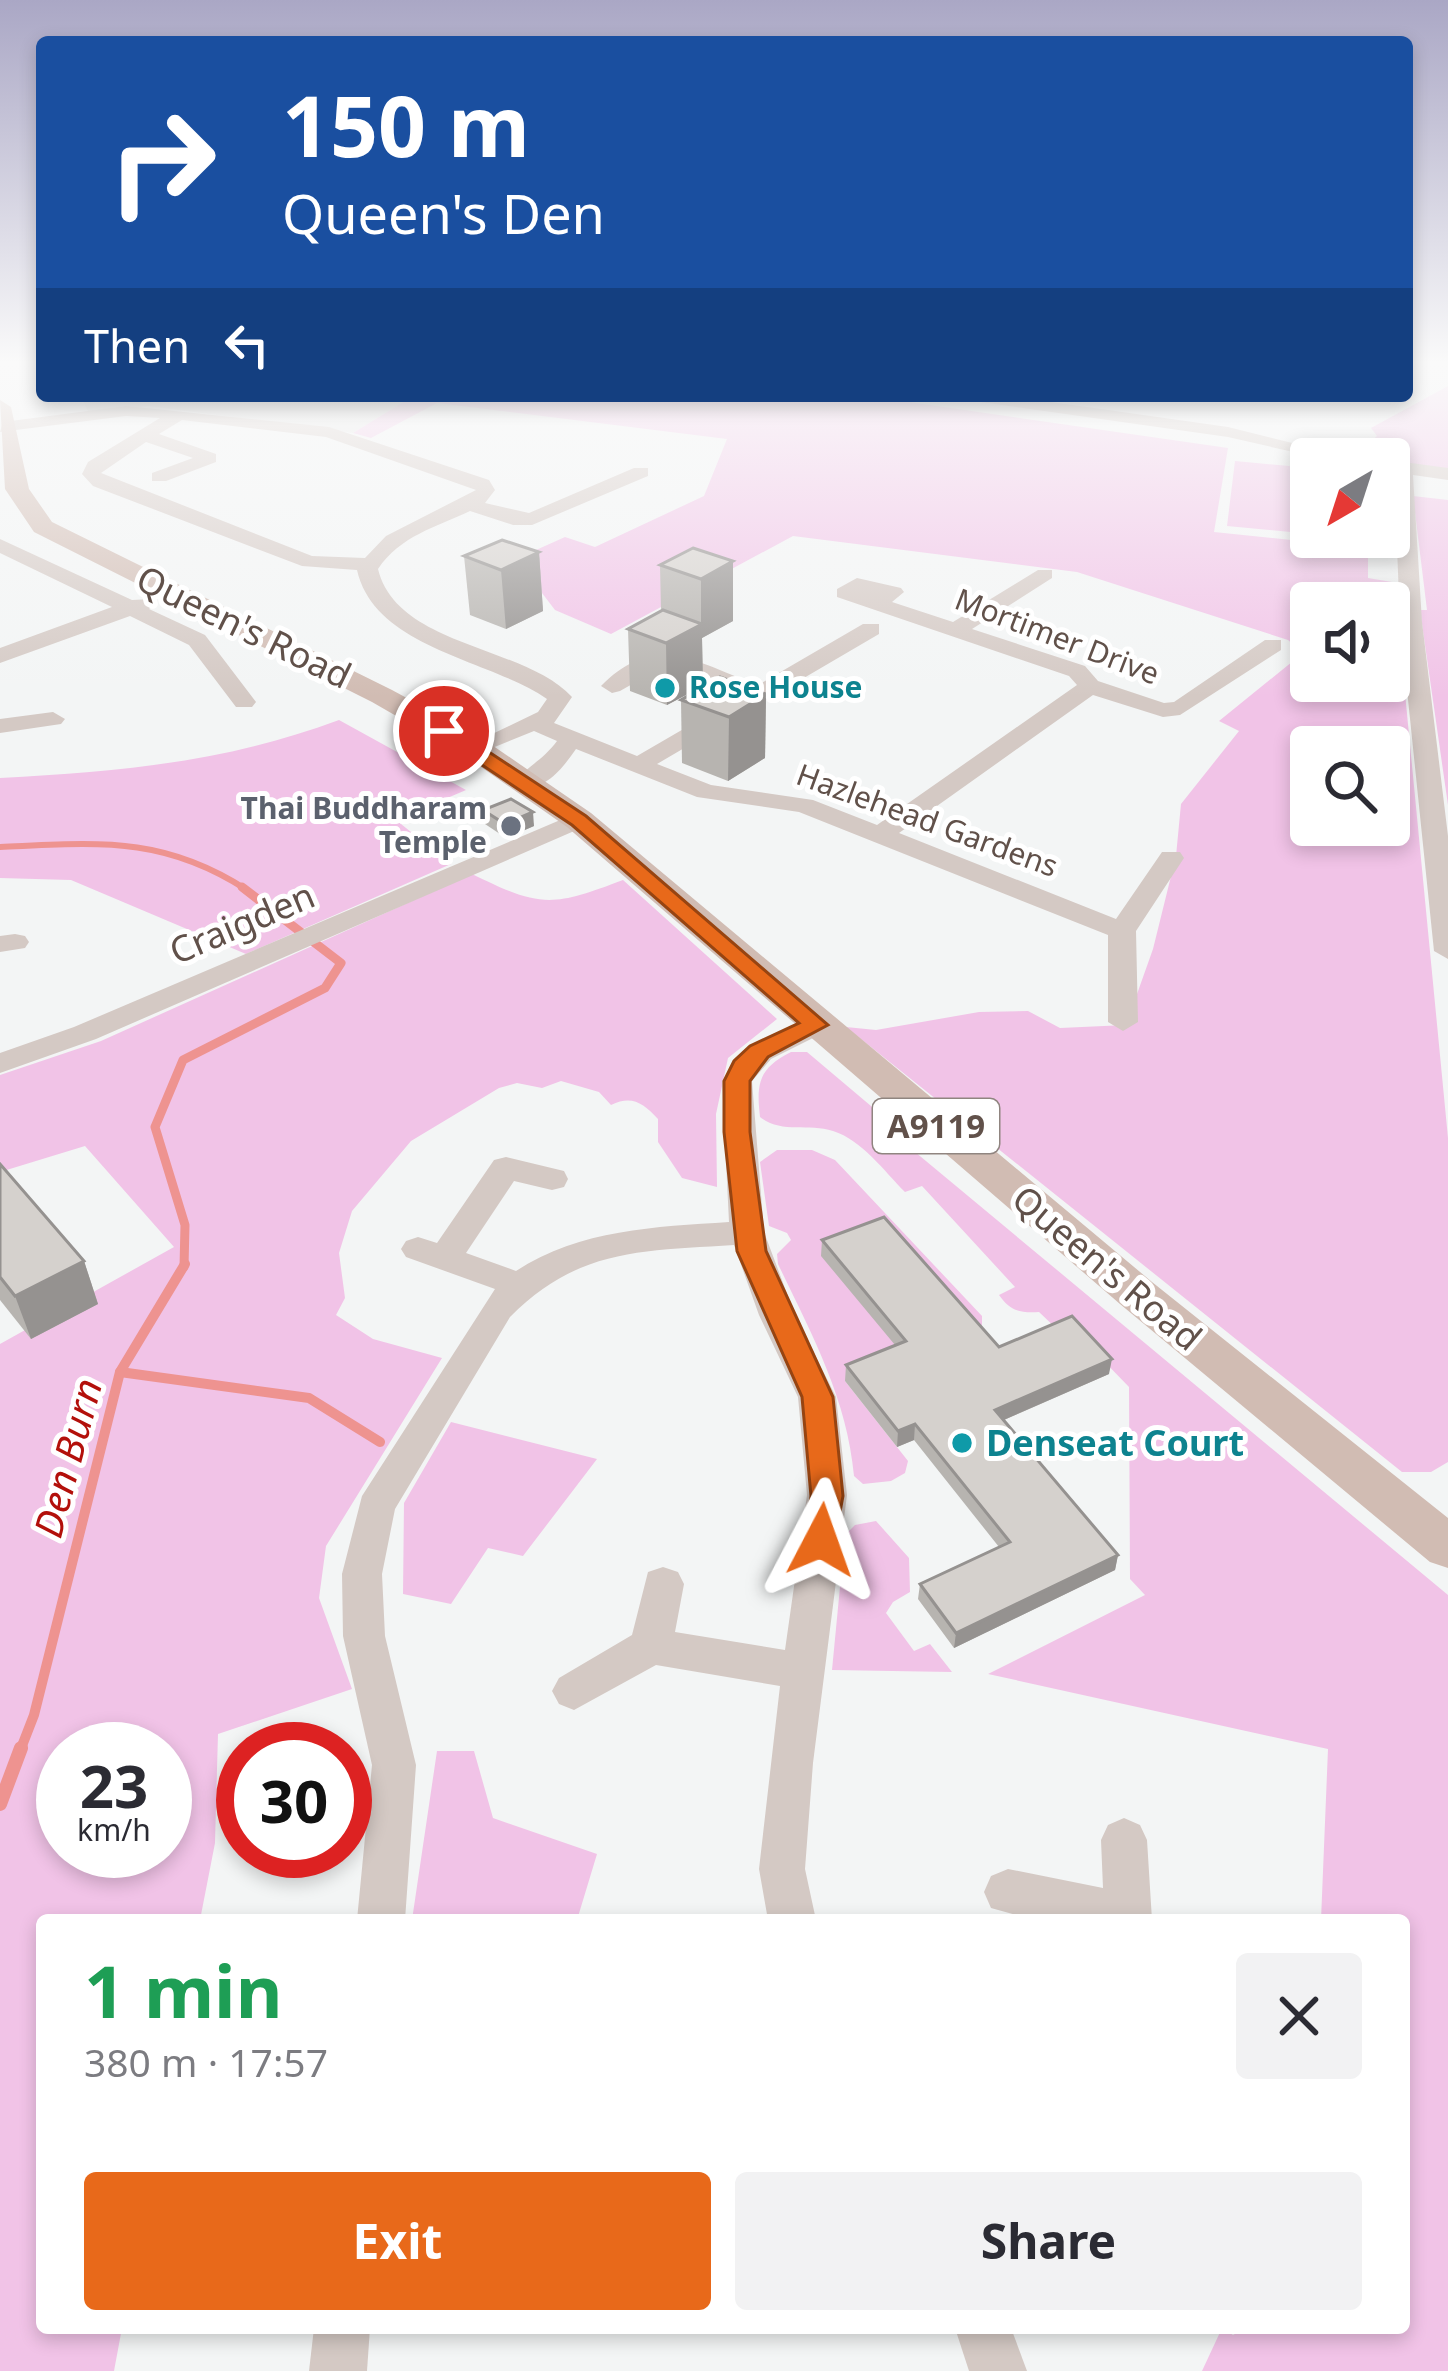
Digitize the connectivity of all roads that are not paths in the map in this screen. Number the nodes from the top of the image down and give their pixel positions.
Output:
1 (13, 476) edge
2 (95, 476) edge
3 (163, 476) edge
4 (458, 476) edge
5 (633, 476) edge
6 (159, 477) dead end
7 (469, 504) junction
8 (0, 544) edge
9 (1405, 558) edge
10 (369, 565) junction
11 (1046, 574) dead end
12 (174, 592) junction
13 (130, 609) junction
14 (955, 630) junction
15 (1273, 645) dead end
16 (0, 656) edge
17 (612, 686) dead end
18 (1090, 686) junction
19 (759, 693) junction
20 (208, 698) dead end
21 (53, 719) dead end
22 (534, 723) junction
23 (0, 725) edge
24 (571, 739) junction
25 (475, 748) junction
26 (638, 765) junction
27 (526, 782) junction
28 (579, 820) junction
29 (880, 835) junction
30 (1171, 858) dead end
31 (1122, 931) junction
32 (1448, 951) edge
33 (1123, 1022) dead end
34 (816, 1025) junction
35 (0, 1064) edge
36 (552, 1180) dead end
37 (747, 1232) junction
38 (517, 1284) junction
39 (1445, 1539) edge
40 (663, 1584) dead end
41 (651, 1646) junction
42 (805, 1672) junction
43 (574, 1691) dead end
44 (1124, 1840) dead end
45 (1008, 1892) dead end
46 (382, 1914) edge
47 (791, 1914) edge
48 (1110, 1914) edge
49 (1128, 1914) edge
50 (341, 2334) edge
51 (984, 2334) edge
52 (338, 2371) edge
53 (998, 2371) edge

1 - 12 main road, Queen's Road / A9119
2 - 10 street
3 - 6 street
4 - 7 street
5 - 7 street
7 - 10 street
8 - 13 street, Queen's Road
9 - 32 street
10 - 22 street
11 - 14 street
12 - 13 street
12 - 25 main road, Queen's Road / A9119
13 - 16 street
13 - 20 street, Queen's Road
14 - 18 street, Mortimer Drive
14 - 19 street, Mortimer Drive
15 - 18 street, Mortimer Drive
17 - 19 street
18 - 29 street
19 - 26 street
21 - 23 street
22 - 24 street, Hazlehead Gardens
22 - 25 street
24 - 26 street, Hazlehead Gardens
24 - 27 street
25 - 27 main road, Queen's Road / A9119
26 - 29 street, Hazlehead Gardens
27 - 28 main road, Queen's Road / A9119
28 - 34 main road, Queen's Road / A9119
28 - 35 street, Craigden
29 - 31 street, Hazlehead Gardens
30 - 31 street
31 - 33 street
34 - 37 street
34 - 39 main road, Queen's Road / A9119
36 - 38 street
37 - 38 street
37 - 42 street
38 - 46 street
40 - 41 street
41 - 42 street
41 - 43 street
42 - 47 street
44 - 49 street
45 - 48 street
50 - 52 street
51 - 53 street

